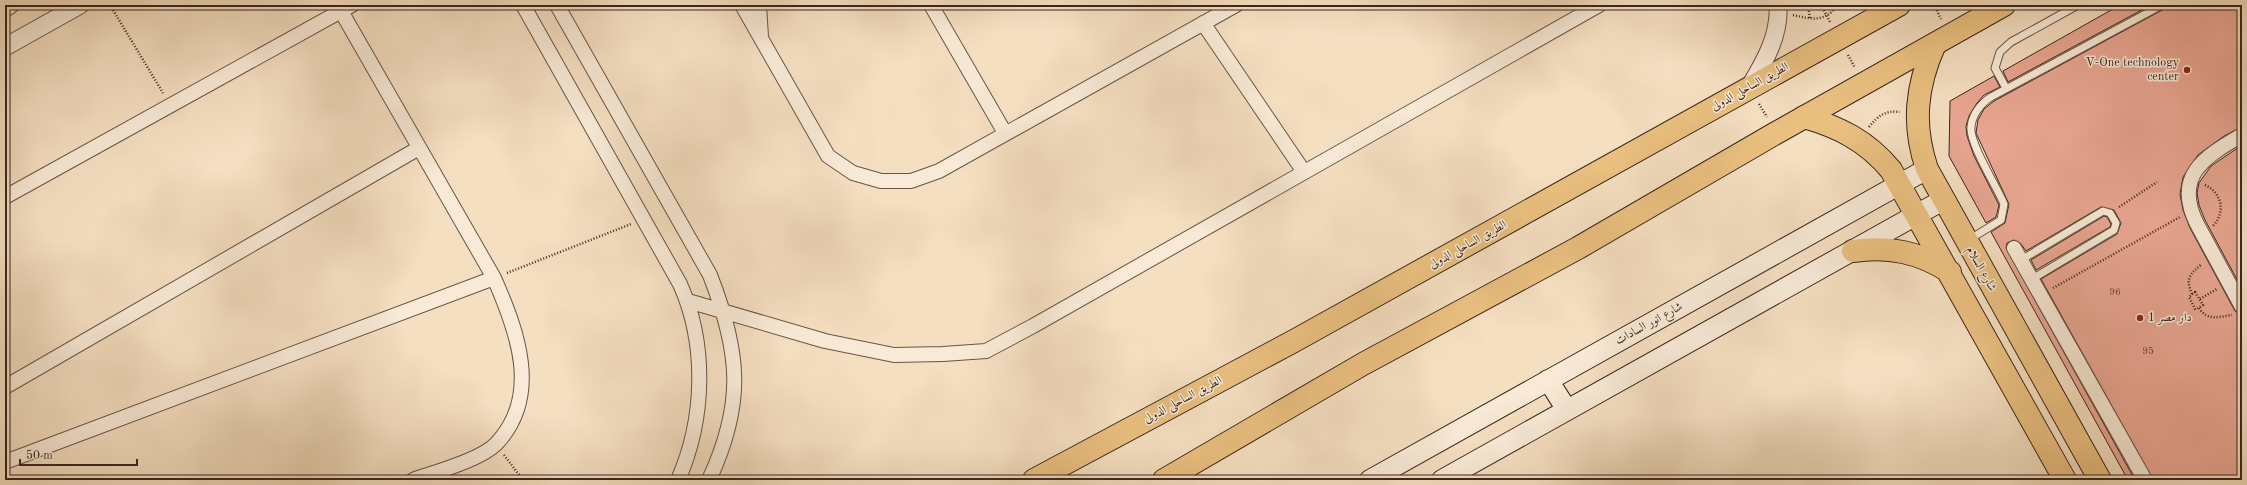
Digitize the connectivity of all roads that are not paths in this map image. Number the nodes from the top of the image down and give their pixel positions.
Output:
1 (10, 5) edge
2 (80, 5) edge
3 (522, 5) edge
4 (557, 5) edge
5 (742, 5) edge
6 (759, 5) edge
7 (931, 5) edge
8 (1236, 5) edge
9 (1599, 5) edge
10 (1899, 5) edge
11 (2004, 5) edge
12 (2078, 5) edge
13 (2162, 5) edge
14 (5, 8) edge
15 (346, 8) edge
16 (1778, 8) edge
17 (1203, 23) junction
18 (761, 39) junction
19 (1935, 44) junction
20 (5, 47) edge
21 (1750, 86) junction
22 (2006, 88) junction
23 (1804, 117) junction
24 (1005, 133) junction
25 (2242, 135) edge
26 (419, 148) junction
27 (1927, 169) junction
28 (1304, 172) junction
29 (1900, 184) junction
30 (5, 197) edge
31 (1943, 200) junction
32 (1918, 214) junction
33 (1966, 242) junction
34 (1853, 251) junction
35 (2018, 254) joint
36 (1950, 272) junction
37 (494, 278) junction
38 (2032, 279) junction
39 (688, 302) junction
40 (2239, 311) edge
41 (725, 314) junction
42 (1548, 380) junction
43 (5, 387) edge
44 (1568, 410) junction
45 (5, 462) edge
46 (413, 480) edge
47 (678, 480) edge
48 (709, 480) edge
49 (1034, 480) edge
50 (1164, 480) edge
51 (1370, 480) edge
52 (1442, 480) edge
53 (2065, 480) edge
54 (2100, 480) edge
55 (2145, 480) edge

1 - 14 street
2 - 20 street
3 - 39 street
4 - 41 street
5 - 18 street
6 - 18 street
7 - 24 street
8 - 17 street
9 - 28 street
10 - 21 main road, الطريق الساحلى الدولى
11 - 19 main road
12 - 22 lane
13 - 22 lane
15 - 26 street
15 - 30 street
16 - 21 street
17 - 24 street
17 - 28 street
18 - 24 street
19 - 23 main road
19 - 27 main road, شارع السلام
21 - 49 main road, الطريق الساحلى الدولى
22 - 33 lane
23 - 29 main road
23 - 50 main road
25 - 40 street
26 - 37 street
26 - 43 street
27 - 29 main road, شارع انور السادات
27 - 31 main road, شارع السلام
28 - 41 street
29 - 32 main road
29 - 42 main road, شارع انور السادات
31 - 32 main road
31 - 33 main road, شارع السلام
32 - 34 main road
32 - 36 main road
33 - 54 main road, شارع السلام
34 - 36 main road
34 - 44 main road
35 - 38 street
35 - 38 lane
36 - 53 main road
37 - 45 street
37 - 46 street
38 - 55 street
39 - 41 street
39 - 47 street
41 - 48 street
42 - 44 main road
42 - 51 main road, شارع انور السادات
44 - 52 main road

